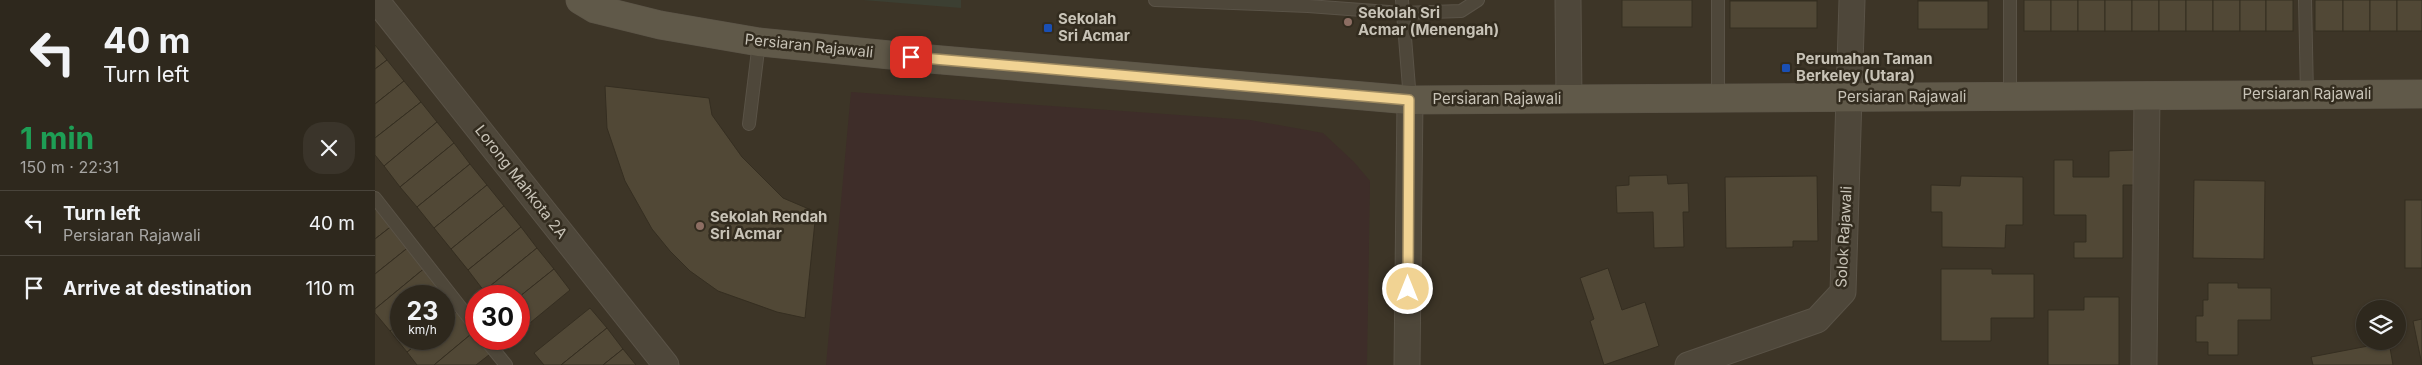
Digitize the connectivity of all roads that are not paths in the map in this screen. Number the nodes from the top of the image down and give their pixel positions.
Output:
1 (376, 0) edge
2 (579, 0) edge
3 (1155, 0) edge
4 (1402, 0) edge
5 (1478, 0) edge
6 (1568, 0) edge
7 (1718, 0) edge
8 (1853, 0) edge
9 (2010, 0) edge
10 (2305, 0) edge
11 (1402, 13) junction
12 (759, 42) junction
13 (2307, 94) junction
14 (2422, 94) edge
15 (2147, 95) junction
16 (2010, 96) junction
17 (1851, 97) junction
18 (1718, 98) junction
19 (1569, 99) junction
20 (1409, 100) junction
21 (749, 124) dead end
22 (375, 198) edge
23 (465, 313) edge
24 (494, 350) edge
25 (2144, 364) edge
26 (506, 365) edge
27 (666, 365) edge
28 (1407, 365) edge
29 (1688, 365) edge

1 - 27 street, Lorong Mahkota 2A
2 - 12 street, Persiaran Rajawali
3 - 11 lane
4 - 11 lane
5 - 11 lane
6 - 19 street
7 - 18 lane
8 - 17 street, Solok Rajawali
9 - 16 lane
10 - 13 lane
11 - 20 lane
12 - 20 street, Persiaran Rajawali
12 - 21 lane
13 - 14 street, Persiaran Rajawali
13 - 15 street, Persiaran Rajawali
15 - 16 street, Persiaran Rajawali
15 - 25 street
16 - 17 street, Persiaran Rajawali
17 - 18 street, Persiaran Rajawali
17 - 29 street, Solok Rajawali
18 - 19 street, Persiaran Rajawali
19 - 20 street, Persiaran Rajawali
20 - 28 street
22 - 23 lane
24 - 26 lane

